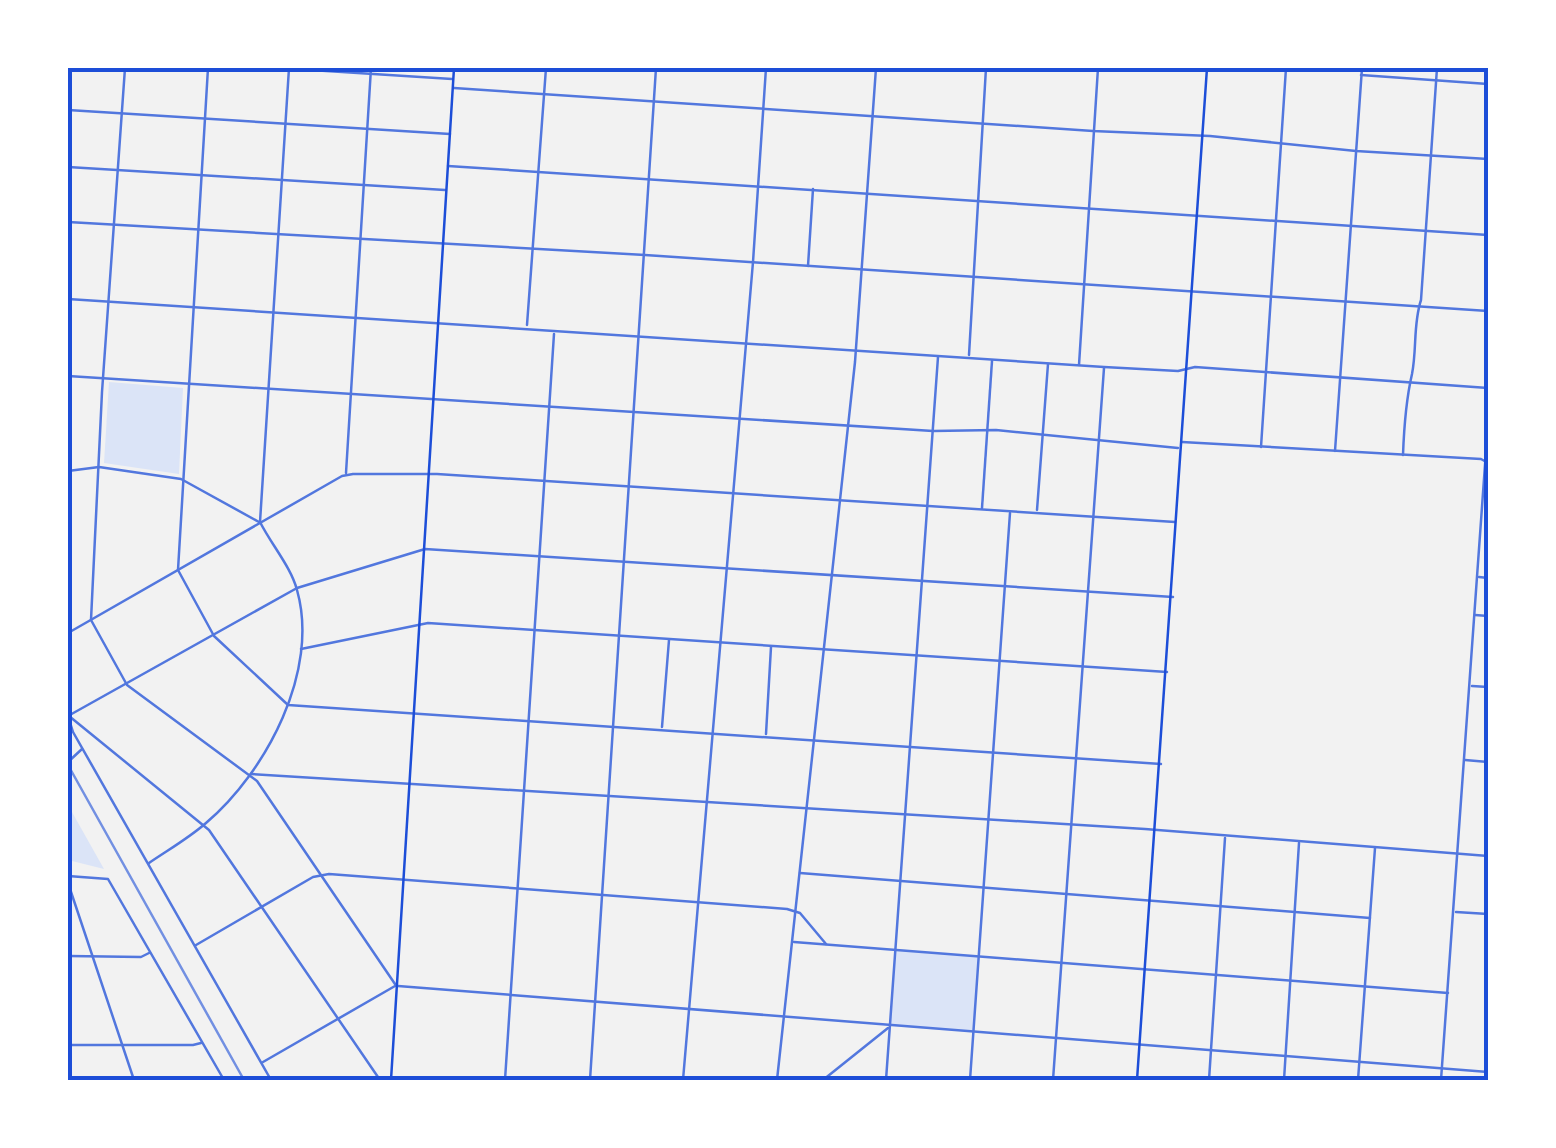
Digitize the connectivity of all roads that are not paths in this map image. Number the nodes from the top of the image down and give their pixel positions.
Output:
1 (125, 68) edge
2 (208, 68) edge
3 (279, 68) edge
4 (289, 68) edge
5 (371, 68) edge
6 (454, 68) edge
7 (546, 68) edge
8 (656, 68) edge
9 (766, 68) edge
10 (876, 68) edge
11 (986, 68) edge
12 (1098, 68) edge
13 (1208, 68) edge
14 (1286, 68) edge
15 (1362, 68) edge
16 (1437, 68) edge
17 (371, 74) junction
18 (1361, 75) junction
19 (453, 79) junction
20 (1436, 80) junction
21 (1488, 84) edge
22 (452, 88) junction
23 (544, 94) junction
24 (654, 101) junction
25 (763, 108) junction
26 (68, 110) edge
27 (122, 114) junction
28 (872, 114) junction
29 (204, 120) junction
30 (982, 122) junction
31 (286, 124) junction
32 (367, 130) junction
33 (1094, 131) junction
34 (450, 134) junction
35 (1204, 137) junction
36 (1281, 144) junction
37 (1356, 151) junction
38 (1430, 156) junction
39 (1488, 160) edge
40 (448, 166) junction
41 (68, 167) edge
42 (118, 170) junction
43 (540, 172) junction
44 (201, 176) junction
45 (650, 178) junction
46 (282, 180) junction
47 (758, 184) junction
48 (364, 185) junction
49 (813, 188) junction
50 (447, 190) junction
51 (867, 191) junction
52 (978, 200) junction
53 (1088, 207) junction
54 (1198, 215) junction
55 (1275, 220) junction
56 (68, 222) edge
57 (114, 225) junction
58 (1351, 226) junction
59 (198, 230) junction
60 (1425, 232) junction
61 (1488, 235) edge
62 (278, 236) junction
63 (360, 241) junction
64 (444, 245) junction
65 (535, 250) junction
66 (645, 255) junction
67 (753, 262) junction
68 (808, 267) junction
69 (862, 271) junction
70 (974, 278) junction
71 (1084, 285) junction
72 (1193, 291) junction
73 (1270, 296) junction
74 (68, 299) edge
75 (110, 302) junction
76 (1346, 302) junction
77 (1419, 306) junction
78 (193, 307) junction
79 (1488, 311) edge
80 (273, 312) junction
81 (355, 317) junction
82 (439, 322) junction
83 (527, 328) junction
84 (554, 330) junction
85 (639, 335) junction
86 (746, 342) junction
87 (856, 350) junction
88 (938, 356) junction
89 (968, 356) junction
90 (992, 358) junction
91 (1048, 362) junction
92 (1079, 364) junction
93 (1104, 366) junction
94 (1187, 369) junction
95 (1265, 372) junction
96 (68, 376) edge
97 (104, 378) junction
98 (1340, 378) junction
99 (1409, 382) junction
100 (188, 384) junction
101 (1488, 388) edge
102 (270, 389) junction
103 (352, 394) junction
104 (433, 399) junction
105 (548, 405) junction
106 (634, 412) junction
107 (739, 417) junction
108 (1488, 424) edge
109 (848, 425) junction
110 (989, 430) junction
111 (933, 431) junction
112 (1043, 434) junction
113 (1098, 442) junction
114 (1182, 442) junction
115 (1261, 447) junction
116 (1182, 448) junction
117 (1335, 451) junction
118 (1402, 455) junction
119 (1487, 462) edge
120 (99, 466) junction
121 (68, 471) edge
122 (428, 474) junction
123 (346, 475) junction
124 (182, 479) junction
125 (544, 481) junction
126 (629, 486) junction
127 (734, 493) junction
128 (841, 500) junction
129 (927, 506) junction
130 (982, 509) junction
131 (1010, 512) junction
132 (1037, 513) junction
133 (1094, 517) junction
134 (260, 522) junction
135 (1176, 522) junction
136 (1480, 538) junction
137 (1488, 539) edge
138 (425, 549) junction
139 (538, 556) junction
140 (624, 561) junction
141 (727, 568) junction
142 (178, 570) junction
143 (832, 575) junction
144 (1477, 577) junction
145 (1488, 578) edge
146 (922, 581) junction
147 (1005, 586) junction
148 (297, 588) junction
149 (1088, 592) junction
150 (1173, 598) junction
151 (1475, 615) junction
152 (1488, 616) edge
153 (91, 620) junction
154 (419, 623) junction
155 (534, 631) junction
156 (68, 634) edge
157 (214, 636) junction
158 (619, 636) junction
159 (669, 638) junction
160 (721, 642) junction
161 (771, 646) junction
162 (301, 649) junction
163 (824, 649) junction
164 (917, 655) junction
165 (1000, 661) junction
166 (1082, 666) junction
167 (1167, 672) junction
168 (127, 684) junction
169 (1471, 686) junction
170 (1488, 687) edge
171 (288, 705) junction
172 (414, 714) junction
173 (68, 715) edge
174 (529, 722) junction
175 (613, 727) junction
176 (662, 730) junction
177 (714, 734) junction
178 (766, 736) junction
179 (814, 740) junction
180 (910, 746) junction
181 (83, 748) junction
182 (994, 752) junction
183 (1077, 758) junction
184 (1466, 760) junction
185 (68, 762) edge
186 (1488, 762) edge
187 (1161, 764) junction
188 (251, 774) junction
189 (409, 784) junction
190 (524, 791) junction
191 (609, 797) junction
192 (707, 802) junction
193 (806, 808) junction
194 (906, 814) junction
195 (988, 820) junction
196 (204, 825) junction
197 (1072, 825) junction
198 (1155, 830) junction
199 (1225, 836) junction
200 (1299, 841) junction
201 (1375, 846) junction
202 (1458, 854) junction
203 (1488, 856) edge
204 (149, 863) junction
205 (800, 873) junction
206 (320, 874) junction
207 (68, 876) edge
208 (403, 879) junction
209 (900, 880) junction
210 (68, 883) edge
211 (983, 886) junction
212 (518, 888) junction
213 (68, 892) edge
214 (1066, 894) junction
215 (602, 895) junction
216 (1150, 901) junction
217 (698, 902) junction
218 (1221, 906) junction
219 (262, 907) junction
220 (796, 911) junction
221 (1295, 911) junction
222 (1454, 912) junction
223 (1488, 914) edge
224 (1370, 918) junction
225 (792, 942) junction
226 (196, 944) junction
227 (826, 944) junction
228 (895, 949) junction
229 (150, 952) junction
230 (69, 956) edge
231 (91, 956) junction
232 (978, 956) junction
233 (1062, 962) junction
234 (1146, 969) junction
235 (1217, 976) junction
236 (1291, 980) junction
237 (396, 985) junction
238 (1366, 987) junction
239 (1448, 993) junction
240 (511, 995) junction
241 (594, 1002) junction
242 (690, 1010) junction
243 (784, 1017) junction
244 (339, 1019) junction
245 (890, 1026) junction
246 (973, 1032) junction
247 (1056, 1038) junction
248 (202, 1042) junction
249 (120, 1044) junction
250 (1140, 1044) junction
251 (69, 1045) edge
252 (1212, 1050) junction
253 (1286, 1057) junction
254 (1360, 1062) junction
255 (261, 1063) junction
256 (1442, 1068) junction
257 (1488, 1072) edge
258 (68, 1080) edge
259 (134, 1080) edge
260 (224, 1080) edge
261 (270, 1080) edge
262 (380, 1080) edge
263 (391, 1080) edge
264 (505, 1080) edge
265 (590, 1080) edge
266 (683, 1080) edge
267 (777, 1080) edge
268 (823, 1080) edge
269 (886, 1080) edge
270 (970, 1080) edge
271 (1053, 1080) edge
272 (1137, 1080) edge
273 (1209, 1080) edge
274 (1284, 1080) edge
275 (1358, 1080) edge
276 (1442, 1080) edge

1 - 27 street
2 - 29 street
3 - 4 street
4 - 17 street
4 - 31 street
5 - 17 street
6 - 19 main road
7 - 23 street
8 - 24 street
9 - 25 street
10 - 28 street
11 - 30 street
12 - 33 street
13 - 35 main road
14 - 36 street
15 - 18 street
16 - 20 street
17 - 19 street
17 - 32 street
18 - 20 street
18 - 37 street
19 - 22 main road
20 - 21 street
20 - 38 street
22 - 23 street
22 - 34 main road
23 - 24 street
23 - 43 street
24 - 25 street
24 - 45 street
25 - 28 street
25 - 47 street
26 - 27 street
27 - 29 street
27 - 42 street
28 - 30 street
28 - 51 street
29 - 31 street
29 - 44 street
30 - 33 street
30 - 52 street
31 - 32 street
31 - 46 street
32 - 34 street
32 - 48 street
33 - 35 street
33 - 53 street
34 - 40 main road
35 - 36 street
35 - 54 main road
36 - 37 street
36 - 55 street
37 - 38 street
37 - 58 street
38 - 39 street
38 - 60 street
40 - 43 street
40 - 50 main road
41 - 42 street
42 - 44 street
42 - 57 street
43 - 45 street
43 - 65 street
44 - 46 street
44 - 59 street
45 - 47 street
45 - 66 street
46 - 48 street
46 - 62 street
47 - 49 street
47 - 67 street
48 - 50 street
48 - 63 street
49 - 51 street
49 - 68 street
50 - 64 main road
51 - 52 street
51 - 69 street
52 - 53 street
52 - 70 street
53 - 54 street
53 - 71 street
54 - 55 street
54 - 72 main road
55 - 58 street
55 - 73 street
56 - 57 street
57 - 59 street
57 - 75 street
58 - 60 street
58 - 76 street
59 - 62 street
59 - 78 street
60 - 61 street
60 - 77 street
62 - 63 street
62 - 80 street
63 - 64 street
63 - 81 street
64 - 65 street
64 - 82 main road
65 - 66 street
65 - 83 street
66 - 67 street
66 - 85 street
67 - 68 street
67 - 86 street
68 - 69 street
69 - 70 street
69 - 87 street
70 - 71 street
70 - 89 street
71 - 72 street
71 - 92 street
72 - 73 street
72 - 94 main road
73 - 76 street
73 - 95 street
74 - 75 street
75 - 78 street
75 - 97 street
76 - 77 street
76 - 98 street
77 - 79 street
77 - 99 street
78 - 80 street
78 - 100 street
80 - 81 street
80 - 102 street
81 - 82 street
81 - 103 street
82 - 83 street
82 - 104 main road
83 - 84 street
84 - 85 street
84 - 105 street
85 - 86 street
85 - 106 street
86 - 87 street
86 - 107 street
87 - 88 street
87 - 109 street
88 - 89 street
88 - 111 street
89 - 90 street
90 - 91 street
90 - 110 street
91 - 92 street
91 - 112 street
92 - 93 street
93 - 94 street
93 - 113 street
94 - 95 street
94 - 114 main road
95 - 98 street
95 - 115 street
96 - 97 street
97 - 100 street
97 - 120 street
98 - 99 street
98 - 117 street
99 - 101 street
99 - 118 street
100 - 102 street
100 - 124 street
102 - 103 street
102 - 134 street
103 - 104 street
103 - 123 street
104 - 105 street
104 - 122 main road
105 - 106 street
105 - 125 street
106 - 107 street
106 - 126 street
107 - 109 street
107 - 127 street
108 - 119 street
109 - 111 street
109 - 128 street
110 - 111 street
110 - 112 street
110 - 130 street
111 - 129 street
112 - 113 street
112 - 132 street
113 - 116 street
113 - 133 street
114 - 115 street
114 - 116 main road
115 - 117 street
116 - 135 main road
117 - 118 street
118 - 119 street
119 - 136 street
120 - 121 street
120 - 124 street
120 - 153 street
122 - 123 street
122 - 125 street
122 - 138 main road
123 - 134 street
124 - 134 street
124 - 142 street
125 - 126 street
125 - 139 street
126 - 127 street
126 - 140 street
127 - 128 street
127 - 141 street
128 - 129 street
128 - 143 street
129 - 130 street
129 - 146 street
130 - 131 street
131 - 132 street
131 - 147 street
132 - 133 street
133 - 135 street
133 - 149 street
134 - 142 street
134 - 148 street
135 - 150 main road
136 - 137 street
136 - 144 street
138 - 139 street
138 - 148 street
138 - 154 main road
139 - 140 street
139 - 155 street
140 - 141 street
140 - 158 street
141 - 143 street
141 - 160 street
142 - 153 street
142 - 157 street
143 - 146 street
143 - 163 street
144 - 145 street
144 - 151 street
146 - 147 street
146 - 164 street
147 - 149 street
147 - 165 street
148 - 157 street
148 - 162 street
149 - 150 street
149 - 166 street
150 - 167 main road
151 - 152 street
151 - 169 street
153 - 156 street
153 - 168 street
154 - 155 street
154 - 162 street
154 - 172 main road
155 - 158 street
155 - 174 street
157 - 168 street
157 - 171 street
158 - 159 street
158 - 175 street
159 - 160 street
159 - 176 street
160 - 161 street
160 - 177 street
161 - 163 street
161 - 178 street
162 - 171 street
163 - 164 street
163 - 179 street
164 - 165 street
164 - 180 street
165 - 166 street
165 - 182 street
166 - 167 street
166 - 183 street
167 - 187 main road
168 - 173 street
168 - 188 street
169 - 170 street
169 - 184 street
171 - 172 street
171 - 188 street
172 - 174 street
172 - 189 main road
173 - 181 street
173 - 196 street
174 - 175 street
174 - 190 street
175 - 176 street
175 - 191 street
176 - 177 street
177 - 178 street
177 - 192 street
178 - 179 street
179 - 180 street
179 - 193 street
180 - 182 street
180 - 194 street
181 - 185 street
181 - 204 street
182 - 183 street
182 - 195 street
183 - 187 street
183 - 197 street
184 - 186 street
184 - 202 street
187 - 198 main road
188 - 189 street
188 - 196 street
188 - 206 street
189 - 190 street
189 - 208 main road
190 - 191 street
190 - 212 street
191 - 192 street
191 - 215 street
192 - 193 street
192 - 217 street
193 - 194 street
193 - 205 street
194 - 195 street
194 - 209 street
195 - 197 street
195 - 211 street
196 - 204 street
196 - 219 street
197 - 198 street
197 - 214 street
198 - 199 street
198 - 216 main road
199 - 200 street
199 - 218 street
200 - 201 street
200 - 221 street
201 - 202 street
201 - 224 street
202 - 203 street
202 - 222 street
204 - 226 street
205 - 209 street
205 - 220 street
206 - 208 street
206 - 219 street
206 - 237 street
207 - 229 street
208 - 212 street
208 - 237 main road
209 - 211 street
209 - 228 street
210 - 231 street
211 - 214 street
211 - 232 street
212 - 215 street
212 - 240 street
213 - 230 street
214 - 216 street
214 - 233 street
215 - 217 street
215 - 241 street
216 - 218 street
216 - 234 main road
217 - 220 street
217 - 242 street
218 - 221 street
218 - 235 street
219 - 226 street
219 - 244 street
220 - 225 street
220 - 227 street
221 - 224 street
221 - 236 street
222 - 223 street
222 - 239 street
224 - 238 street
225 - 227 street
225 - 243 street
226 - 255 street
227 - 228 street
228 - 232 street
228 - 245 street
229 - 231 street
229 - 248 street
230 - 231 street
230 - 251 street
231 - 249 street
232 - 233 street
232 - 246 street
233 - 234 street
233 - 247 street
234 - 235 street
234 - 250 main road
235 - 236 street
235 - 252 street
236 - 238 street
236 - 253 street
237 - 240 street
237 - 244 street
237 - 263 main road
238 - 239 street
238 - 254 street
239 - 256 street
240 - 241 street
240 - 264 street
241 - 242 street
241 - 265 street
242 - 243 street
242 - 266 street
243 - 245 street
243 - 267 street
244 - 255 street
244 - 262 street
245 - 246 street
245 - 268 street
245 - 269 street
246 - 247 street
246 - 270 street
247 - 250 street
247 - 271 street
248 - 249 street
248 - 260 street
249 - 251 street
249 - 259 street
250 - 252 street
250 - 272 main road
251 - 258 street
252 - 253 street
252 - 273 street
253 - 254 street
253 - 274 street
254 - 256 street
254 - 275 street
255 - 261 street
256 - 257 street
256 - 276 street

